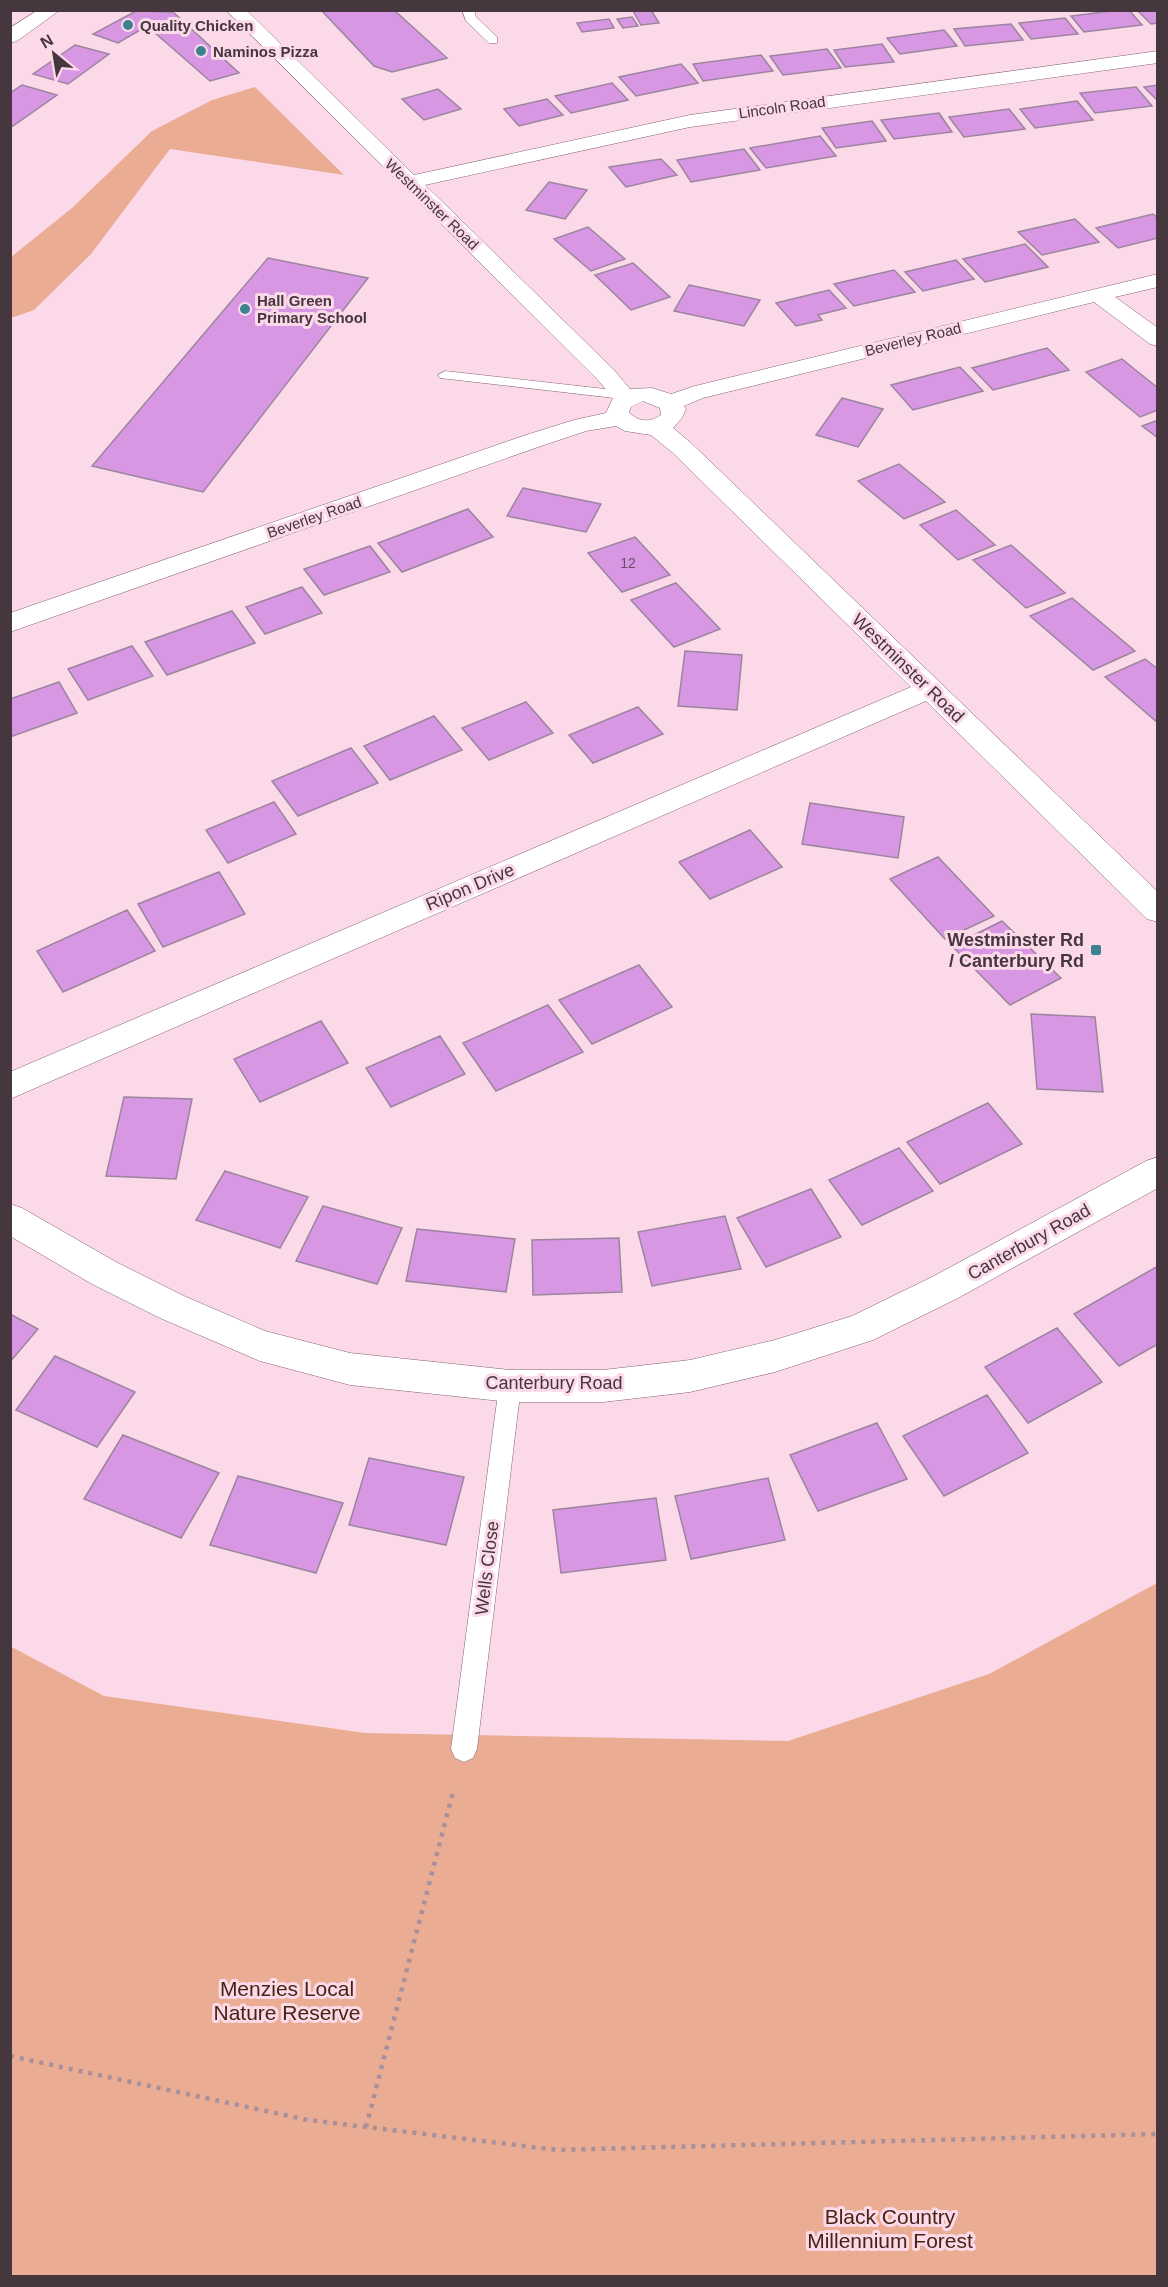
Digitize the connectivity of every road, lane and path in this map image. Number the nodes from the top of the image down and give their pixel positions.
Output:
1 (51, 10) edge
2 (235, 10) edge
3 (468, 10) edge
4 (10, 37) edge
5 (493, 40) dead end
6 (1158, 57) edge
7 (410, 182) junction
8 (1158, 280) edge
9 (1098, 294) junction
10 (1158, 339) edge
11 (445, 375) dead end
12 (670, 403) junction
13 (623, 404) junction
14 (656, 427) junction
15 (10, 623) edge
16 (930, 689) junction
17 (1158, 911) edge
18 (10, 1086) edge
19 (1158, 1171) edge
20 (10, 1218) edge
21 (510, 1386) junction
22 (464, 1749) joint
23 (10, 2056) edge
24 (366, 2127) junction
25 (1158, 2134) edge

1 - 4 street
2 - 7 street, Westminster Road
3 - 5 lane
6 - 7 street, Lincoln Road
7 - 13 street, Westminster Road
8 - 9 street, Beverley Road
9 - 10 street
9 - 12 street, Beverley Road
11 - 13 lane
12 - 13 street
12 - 14 street
13 - 14 street, Westminster Road
13 - 15 street, Beverley Road
14 - 16 street, Westminster Road
16 - 17 street, Westminster Road
16 - 18 street, Ripon Drive
19 - 21 street, Canterbury Road
20 - 21 street, Canterbury Road
21 - 22 lane, Wells Close
22 - 24 path
23 - 24 path
24 - 25 path

